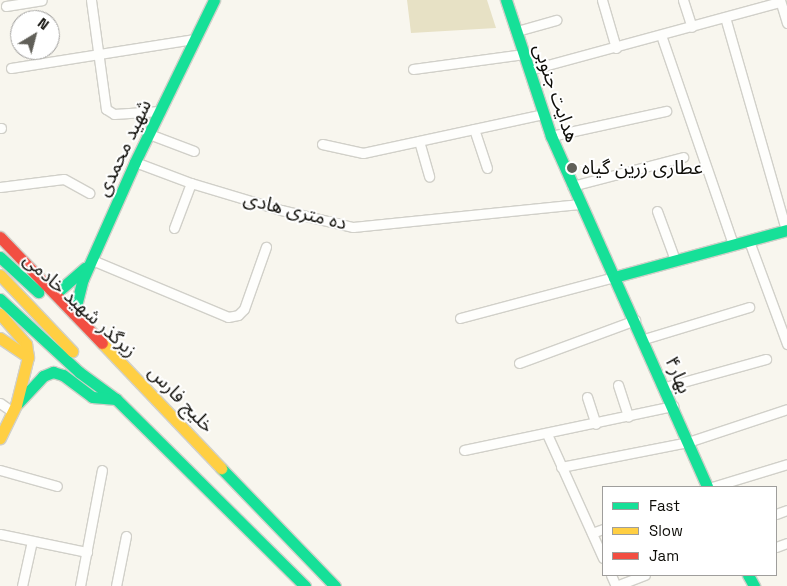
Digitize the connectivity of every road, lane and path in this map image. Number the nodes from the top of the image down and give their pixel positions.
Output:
1 (42, 0) edge
2 (91, 0) edge
3 (214, 0) edge
4 (506, 0) edge
5 (602, 0) edge
6 (683, 0) edge
7 (780, 1) edge
8 (6, 6) dead end
9 (725, 17) junction
10 (556, 20) dead end
11 (787, 23) edge
12 (692, 26) junction
13 (517, 31) junction
14 (661, 35) junction
15 (195, 39) junction
16 (616, 48) junction
17 (524, 54) junction
18 (100, 55) junction
19 (11, 68) dead end
20 (413, 69) dead end
21 (529, 70) junction
22 (160, 111) junction
23 (666, 111) dead end
24 (543, 114) junction
25 (474, 129) junction
26 (149, 134) junction
27 (551, 136) junction
28 (419, 141) junction
29 (322, 144) dead end
30 (194, 151) dead end
31 (683, 157) dead end
32 (135, 162) junction
33 (487, 168) dead end
34 (429, 177) dead end
35 (192, 183) junction
36 (572, 186) junction
37 (0, 187) edge
38 (89, 193) dead end
39 (580, 204) junction
40 (657, 210) dead end
41 (174, 228) dead end
42 (787, 230) edge
43 (0, 237) edge
44 (749, 241) junction
45 (733, 244) junction
46 (266, 247) dead end
47 (0, 257) edge
48 (92, 260) junction
49 (675, 260) junction
50 (0, 275) edge
51 (614, 277) junction
52 (55, 294) junction
53 (0, 299) edge
54 (749, 307) dead end
55 (0, 314) edge
56 (74, 314) junction
57 (460, 318) dead end
58 (635, 320) junction
59 (0, 338) edge
60 (644, 339) junction
61 (787, 344) edge
62 (28, 357) junction
63 (766, 359) dead end
64 (520, 363) dead end
65 (137, 378) junction
66 (618, 385) dead end
67 (665, 387) junction
68 (586, 398) dead end
69 (116, 399) junction
70 (0, 403) edge
71 (673, 406) junction
72 (15, 408) junction
73 (787, 409) edge
74 (628, 416) junction
75 (596, 424) junction
76 (547, 434) junction
77 (0, 438) edge
78 (688, 442) junction
79 (464, 450) dead end
80 (787, 464) edge
81 (561, 467) junction
82 (0, 470) edge
83 (102, 470) dead end
84 (57, 486) dead end
85 (707, 486) edge
86 (715, 486) edge
87 (602, 528) edge
88 (592, 533) junction
89 (0, 534) edge
90 (126, 536) dead end
91 (32, 541) junction
92 (86, 552) junction
93 (602, 556) edge
94 (642, 576) edge
95 (22, 586) edge
96 (80, 586) edge
97 (116, 586) edge
98 (305, 586) edge
99 (335, 586) edge
100 (616, 586) edge

1 - 8 street
2 - 18 street
3 - 15 main road, شهید محمدی
4 - 13 main road, هدایت جنوبی
5 - 16 street
6 - 12 street
7 - 9 street
7 - 11 street
9 - 12 street
9 - 42 street
10 - 13 street
12 - 14 street
13 - 17 main road, هدایت جنوبی
14 - 16 street
14 - 45 street
15 - 18 street
15 - 22 main road, شهید محمدی
16 - 21 street
17 - 20 street
17 - 21 main road, هدایت جنوبی
18 - 19 street
18 - 22 street
21 - 24 main road, هدایت جنوبی
22 - 26 main road, شهید محمدی
23 - 27 street
24 - 25 street
24 - 27 main road, هدایت جنوبی
25 - 28 street
25 - 33 street
26 - 30 street
26 - 32 main road, شهید محمدی
27 - 36 main road, هدایت جنوبی
28 - 29 street
28 - 34 street
31 - 36 street
32 - 35 street, ده متری هادی
32 - 48 main road, شهید محمدی
35 - 39 street, ده متری هادی
35 - 41 street
36 - 39 main road, هدایت جنوبی
37 - 38 street
39 - 51 main road, هدایت جنوبی
40 - 49 street
42 - 44 main road
43 - 52 main road, خلیج فارس
44 - 45 main road
44 - 61 street
45 - 49 main road
46 - 48 street
47 - 65 main road, زیرگذر شهید خادمی
48 - 52 main road
48 - 56 main road, شهید محمدی
49 - 51 main road
50 - 69 main road, زیرگذر شهید خادمی
51 - 57 street
51 - 58 main road, بهار۴
52 - 56 main road, خلیج فارس
53 - 69 main road
54 - 60 street
55 - 62 main road
56 - 65 main road, خلیج فارس
58 - 60 main road, بهار۴
58 - 64 street
59 - 62 main road
60 - 67 main road, بهار۴
62 - 72 main road
63 - 67 street
65 - 99 main road, خلیج فارس
66 - 74 street
67 - 71 main road, بهار۴
68 - 75 street
69 - 72 main road
69 - 98 main road
70 - 72 street
71 - 74 street
71 - 78 main road, بهار۴
72 - 77 main road
73 - 78 street
74 - 75 street
75 - 76 street
76 - 79 street
76 - 81 street
78 - 81 street
78 - 85 main road, بهار۴
80 - 86 street
81 - 88 street
82 - 84 street
83 - 92 street
87 - 88 street
88 - 93 street
89 - 91 street
90 - 97 street
91 - 92 street
91 - 95 street
92 - 96 street
94 - 100 street

